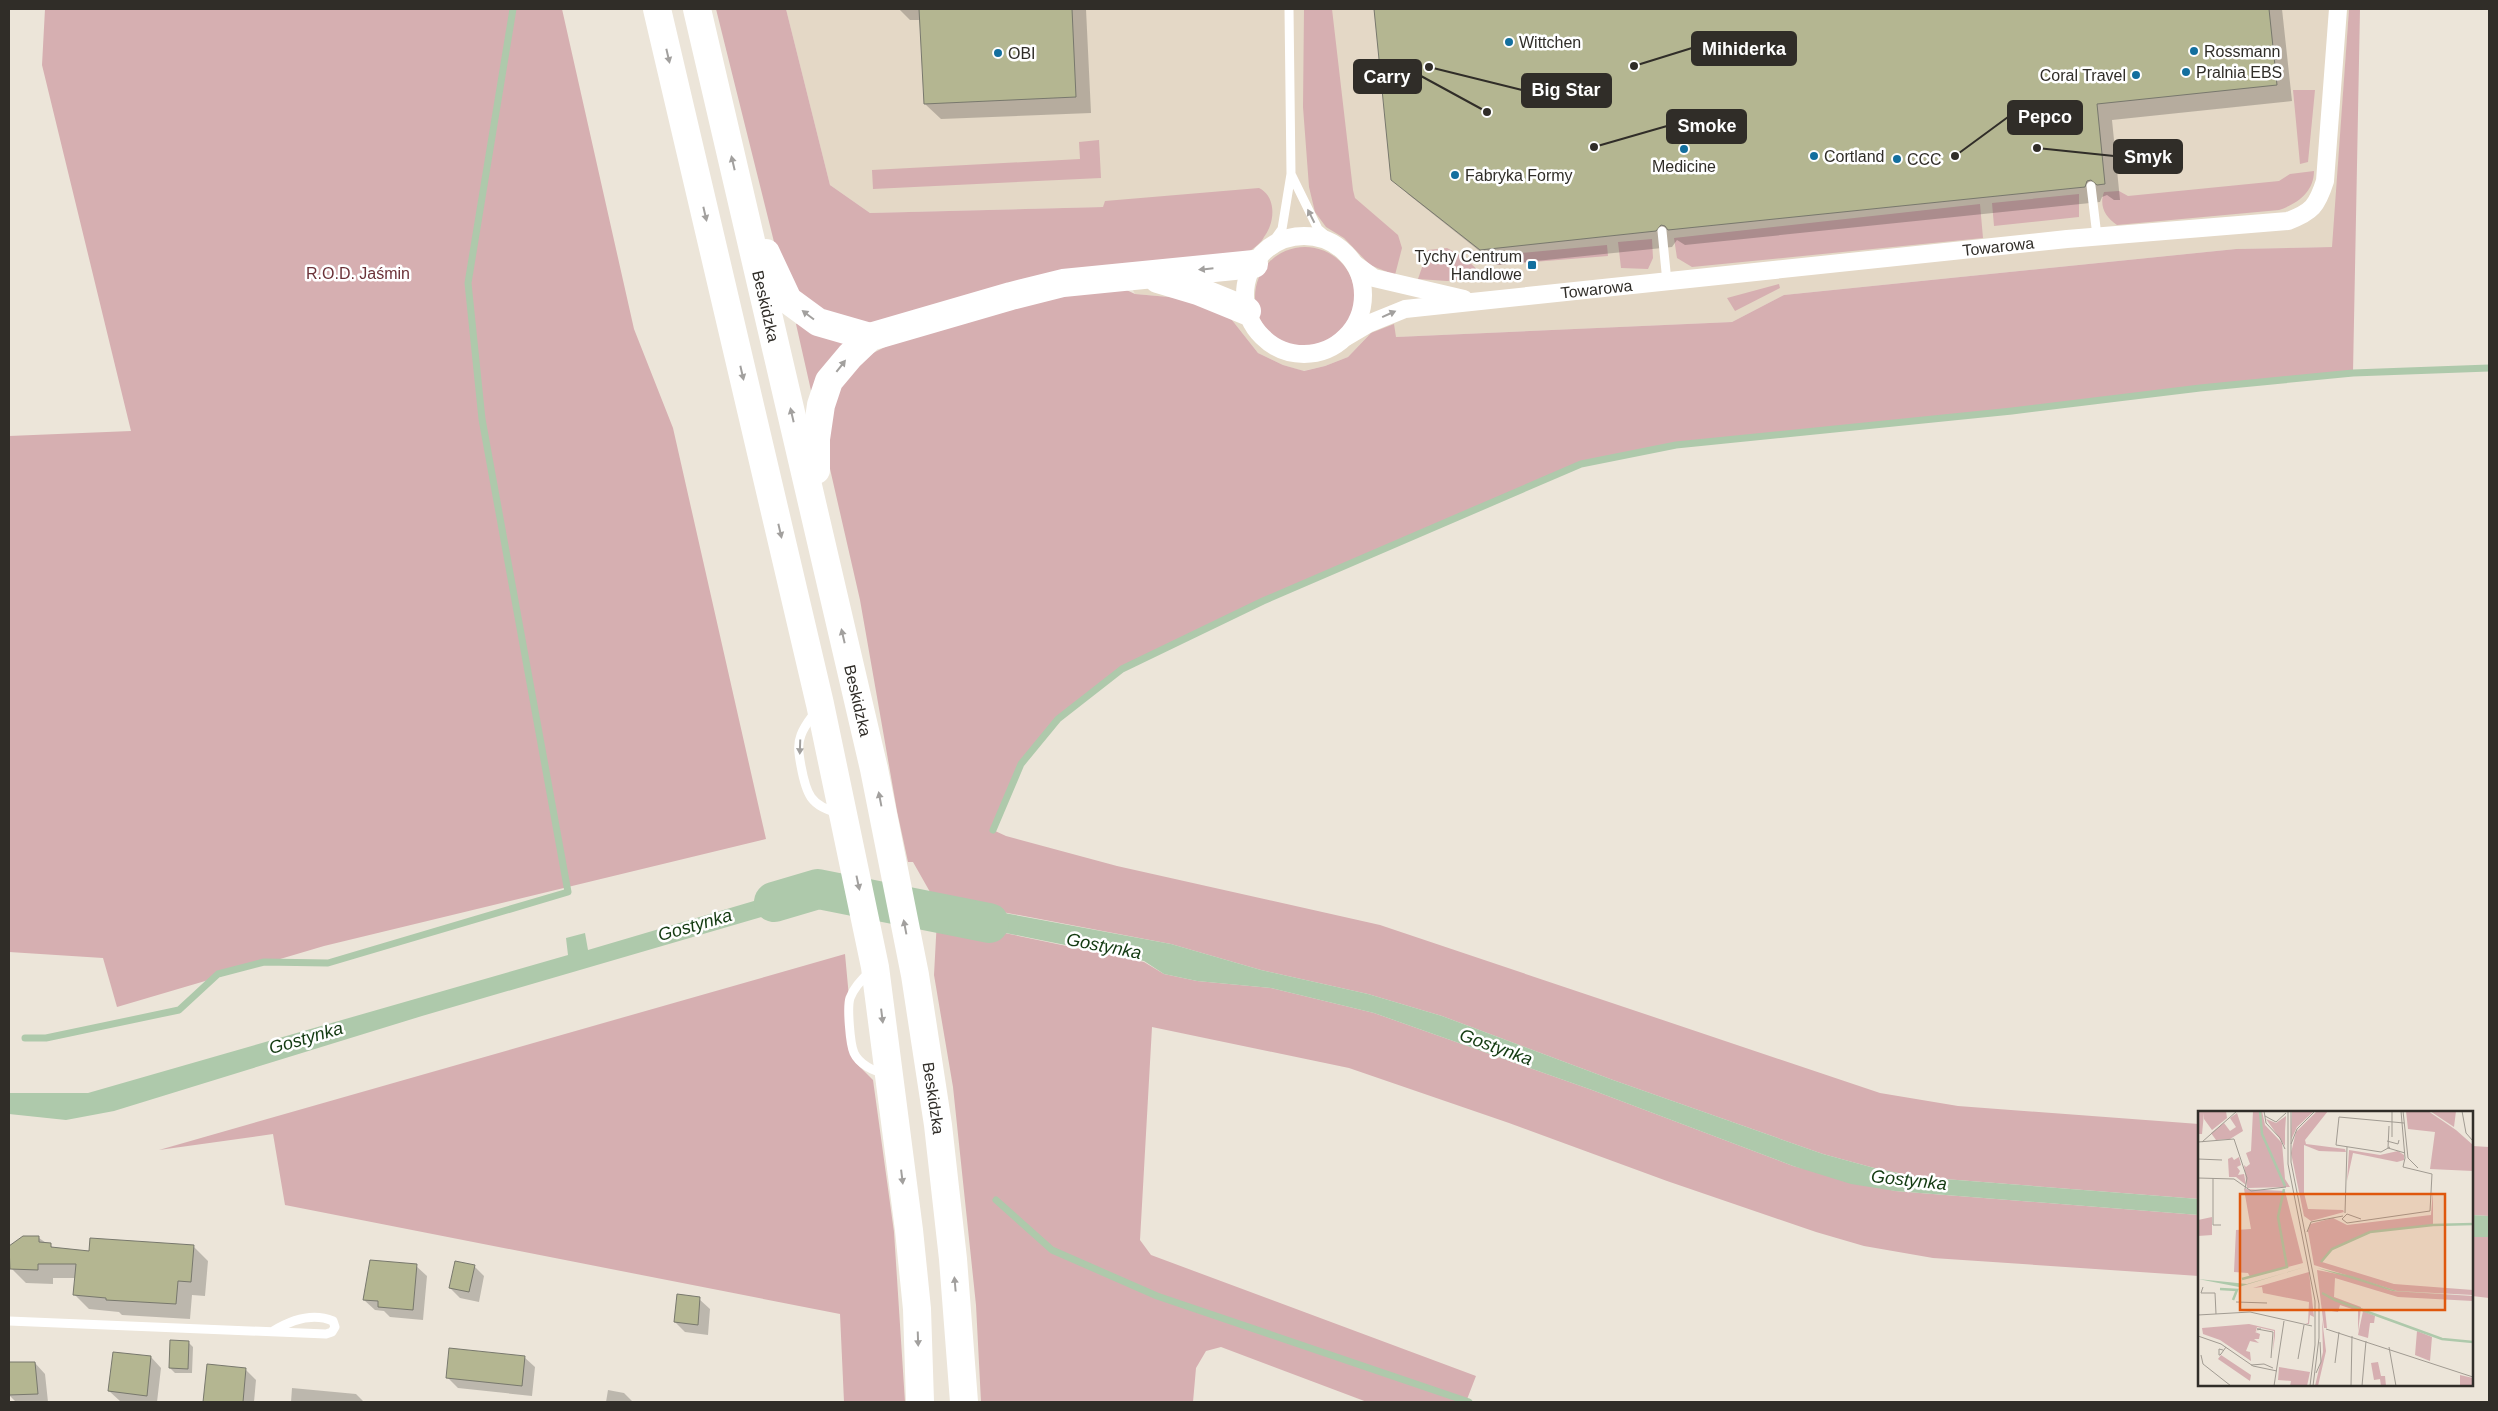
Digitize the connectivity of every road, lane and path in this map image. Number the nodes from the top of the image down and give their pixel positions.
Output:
1 (657, 9) edge
2 (697, 9) edge
3 (1289, 9) edge
4 (2338, 9) edge
5 (1291, 174) junction
6 (2091, 186) dead end
7 (744, 211) junction
8 (1662, 231) dead end
9 (2096, 236) junction
10 (1342, 250) junction
11 (1262, 255) junction
12 (1355, 264) junction
13 (1144, 276) junction
14 (1667, 282) junction
15 (1479, 302) junction
16 (1247, 311) junction
17 (870, 337) junction
18 (1346, 337) junction
19 (815, 514) junction
20 (9, 1321) edge
21 (274, 1331) junction
22 (920, 1402) edge
23 (964, 1402) edge

1 -> 22 main road
7 -> 2 main road, Beskidzka
3 - 5 lane
4 - 9 street, Towarowa
10 -> 5 lane
5 - 11 lane
6 - 9 lane
17 -> 7 main road
19 -> 7 main road, Beskidzka
8 - 14 lane
9 - 14 street, Towarowa
10 - 11 street
10 - 12 street
11 -> 13 main road
11 - 16 street
12 - 15 street, Towarowa
12 - 18 street
13 - 16 main road
13 - 17 main road
14 - 15 street, Towarowa
18 -> 15 street, Towarowa
16 - 18 street
19 -> 17 main road
23 -> 19 main road, Beskidzka
20 - 21 lane
21 - 21 lane

